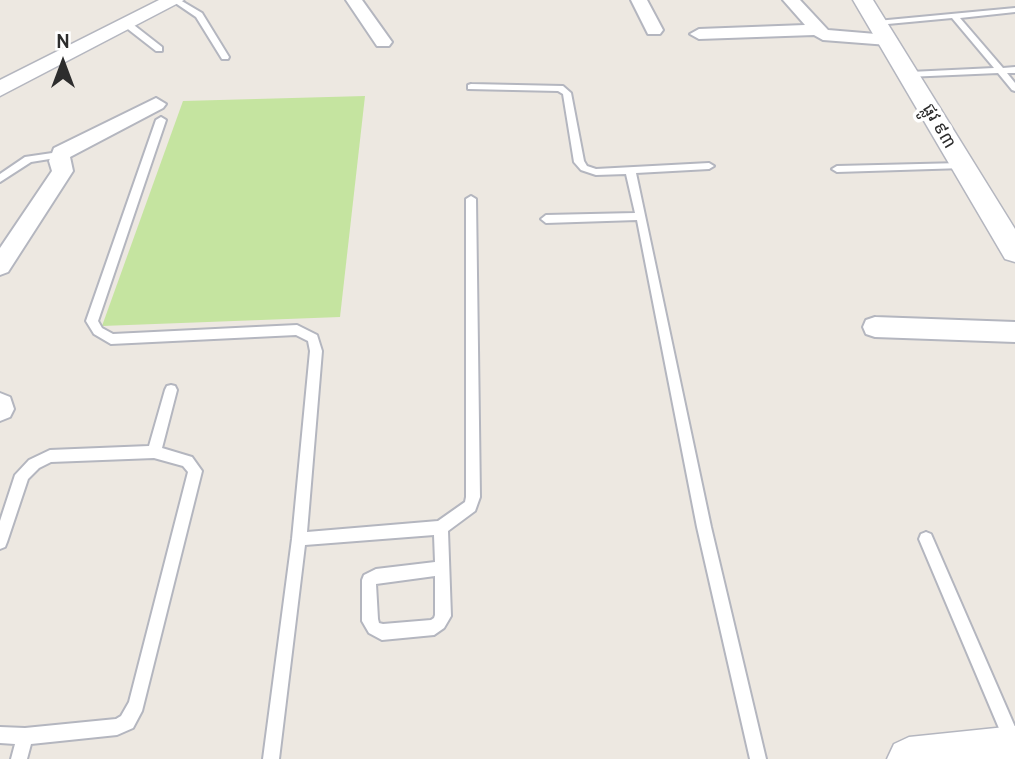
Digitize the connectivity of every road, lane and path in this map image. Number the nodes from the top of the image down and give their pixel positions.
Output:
1 (139, 0) edge
2 (174, 0) edge
3 (354, 0) edge
4 (639, 0) edge
5 (791, 0) edge
6 (863, 0) edge
7 (1015, 10) edge
8 (954, 16) junction
9 (127, 24) junction
10 (654, 30) dead end
11 (816, 30) junction
12 (883, 31) junction
13 (699, 34) dead end
14 (383, 42) dead end
15 (159, 49) dead end
16 (225, 57) dead end
17 (1001, 70) junction
18 (1015, 70) edge
19 (0, 71) edge
20 (910, 75) junction
21 (471, 87) dead end
22 (1015, 88) edge
23 (0, 89) edge
24 (159, 112) joint
25 (59, 155) junction
26 (709, 166) dead end
27 (961, 166) junction
28 (838, 169) dead end
29 (631, 172) junction
30 (0, 179) edge
31 (471, 199) dead end
32 (641, 216) junction
33 (546, 219) dead end
34 (1015, 252) edge
35 (0, 266) edge
36 (875, 327) dead end
37 (1015, 332) edge
38 (171, 390) dead end
39 (154, 452) junction
40 (441, 528) junction
41 (299, 539) junction
42 (926, 539) dead end
43 (0, 542) edge
44 (442, 568) junction
45 (0, 735) edge
46 (25, 736) junction
47 (1015, 746) edge
48 (19, 759) edge
49 (271, 759) edge
50 (758, 759) edge
51 (909, 759) edge

1 - 19 street
2 - 9 street
2 - 16 lane
3 - 14 street
4 - 10 street
5 - 11 street
6 - 12 street, ផ្លូវ ៩៣
7 - 8 lane
8 - 12 lane
8 - 17 lane
9 - 15 lane
9 - 23 street
11 - 12 street
11 - 13 street
12 - 20 street, ផ្លូវ ៩៣
17 - 18 lane
17 - 20 lane
17 - 22 lane
20 - 27 street, ផ្លូវ ៩៣
21 - 29 lane
24 - 25 street
24 - 41 lane
25 - 30 lane
25 - 35 street
26 - 29 lane
27 - 28 lane
27 - 34 street, ផ្លូវ ៩៣
29 - 32 lane
31 - 40 lane
32 - 33 lane
32 - 50 lane
36 - 37 street
38 - 39 lane
39 - 43 lane
39 - 46 lane
40 - 41 lane
40 - 44 lane
41 - 49 lane
42 - 47 lane
44 - 44 lane
45 - 46 lane
46 - 48 lane
47 - 51 street

